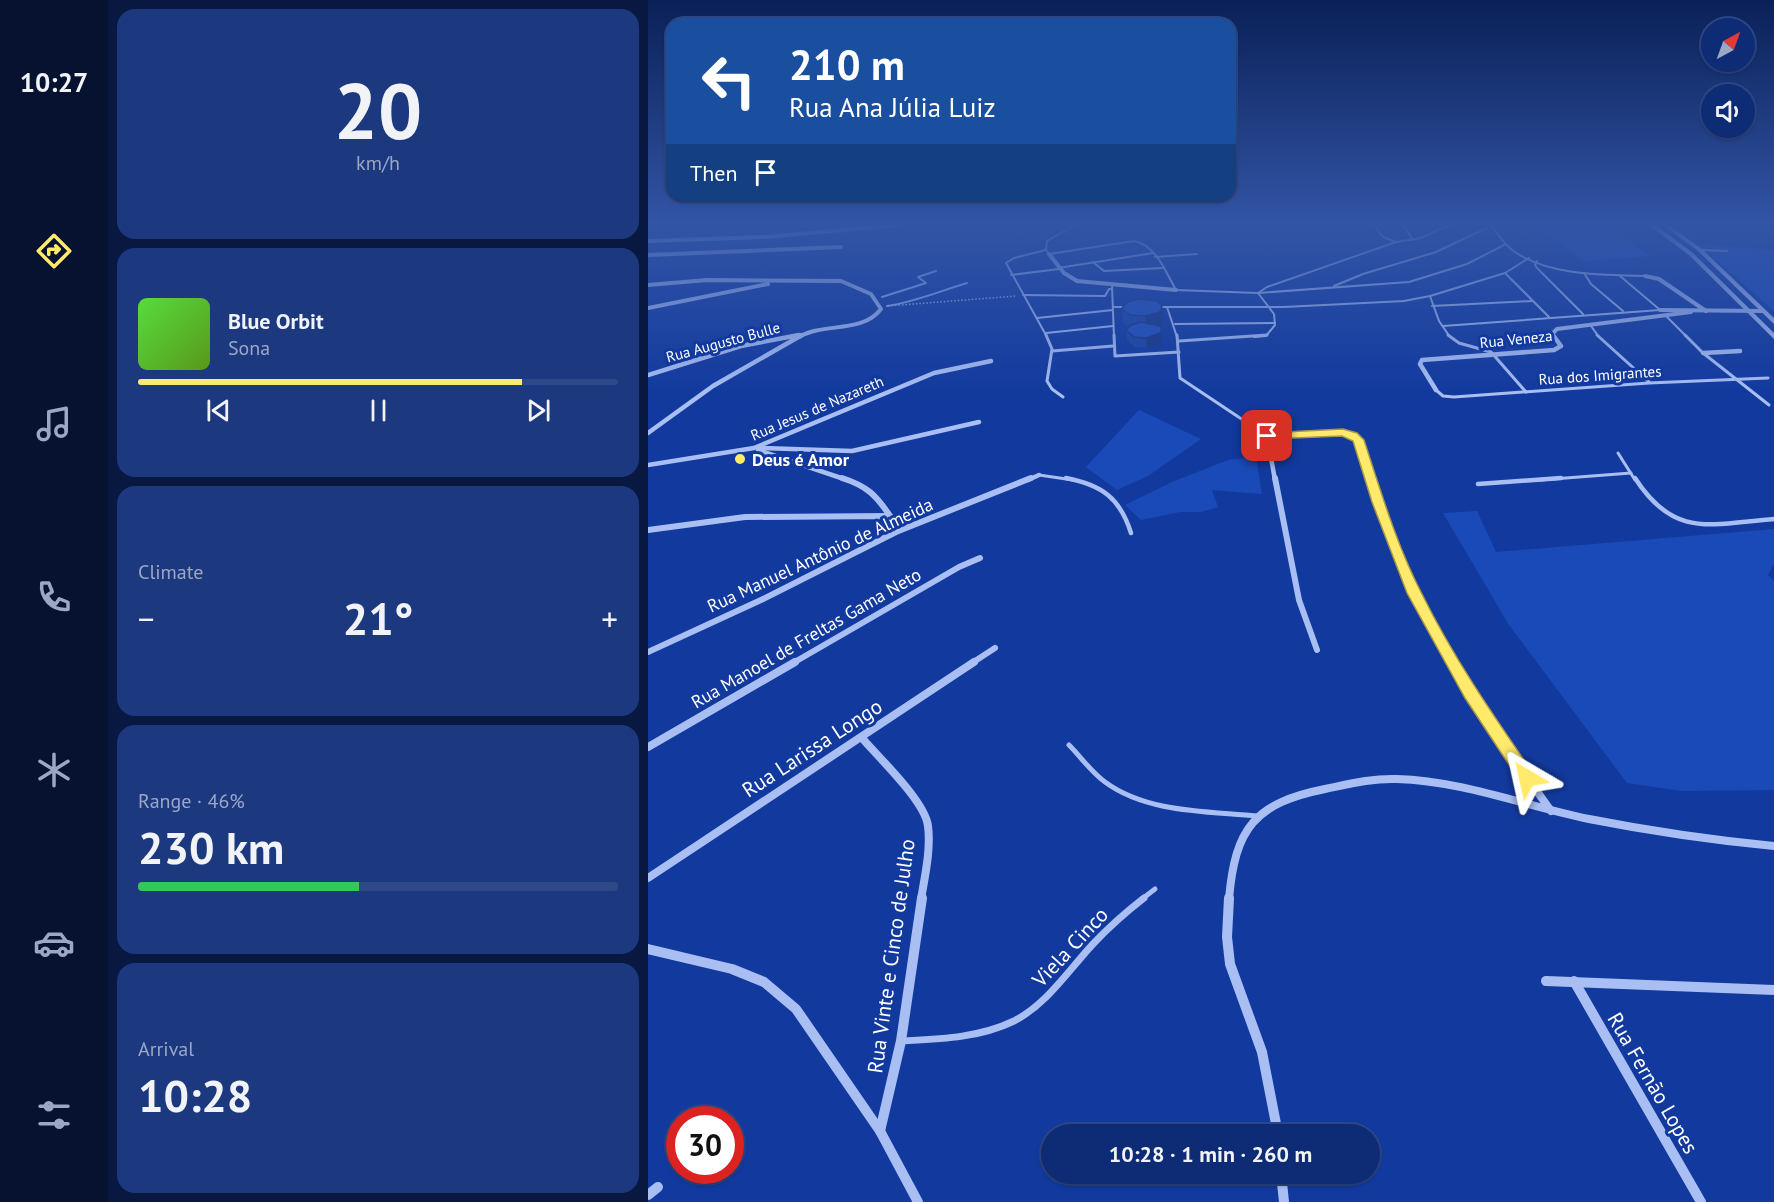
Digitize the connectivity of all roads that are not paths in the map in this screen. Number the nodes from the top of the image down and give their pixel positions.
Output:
1 (694, 281) edge
2 (777, 281) edge
3 (841, 281) edge
4 (1015, 281) edge
5 (1078, 281) edge
6 (1170, 281) edge
7 (1281, 281) edge
8 (1346, 281) edge
9 (1413, 281) edge
10 (1479, 281) edge
11 (1513, 281) edge
12 (1550, 281) edge
13 (1589, 281) edge
14 (1626, 281) edge
15 (1662, 281) edge
16 (1718, 281) edge
17 (1733, 281) edge
18 (648, 285) edge
19 (1112, 287) junction
20 (1332, 287) junction
21 (1176, 290) junction
22 (1258, 293) junction
23 (1023, 295) junction
24 (1430, 296) junction
25 (1532, 301) junction
26 (1432, 306) junction
27 (1135, 307) edge
28 (1157, 307) edge
29 (1167, 307) junction
30 (1270, 307) junction
31 (648, 308) edge
32 (1113, 309) junction
33 (1660, 310) junction
34 (1623, 311) junction
35 (1749, 311) junction
36 (1762, 311) junction
37 (1691, 312) junction
38 (1707, 312) junction
39 (1583, 314) junction
40 (1549, 317) junction
41 (1667, 317) junction
42 (1037, 318) junction
43 (1774, 322) edge
44 (1275, 323) junction
45 (1175, 324) junction
46 (1113, 326) junction
47 (1443, 326) junction
48 (1591, 326) junction
49 (1046, 333) junction
50 (804, 334) junction
51 (1774, 337) edge
52 (1179, 341) junction
53 (1113, 346) junction
54 (1052, 351) junction
55 (1740, 351) dead end
56 (1179, 352) junction
57 (1493, 353) junction
58 (1703, 353) junction
59 (991, 361) dead end
60 (648, 375) edge
61 (1768, 378) dead end
62 (1734, 379) junction
63 (1649, 383) junction
64 (1436, 390) joint
65 (1526, 392) junction
66 (1063, 397) dead end
67 (1769, 405) dead end
68 (979, 422) dead end
69 (648, 433) edge
70 (1267, 436) junction
71 (754, 448) junction
72 (1618, 453) dead end
73 (648, 465) edge
74 (1631, 473) junction
75 (1039, 475) joint
76 (1478, 484) dead end
77 (890, 516) junction
78 (1774, 519) edge
79 (648, 530) edge
80 (896, 532) junction
81 (1131, 533) dead end
82 (980, 558) dead end
83 (995, 648) dead end
84 (1317, 650) dead end
85 (648, 652) edge
86 (862, 738) junction
87 (1069, 745) dead end
88 (648, 747) edge
89 (1552, 812) junction
90 (1257, 816) junction
91 (1774, 846) edge
92 (648, 878) edge
93 (1155, 889) dead end
94 (648, 949) edge
95 (1546, 981) dead end
96 (1574, 981) junction
97 (1774, 990) edge
98 (900, 1041) junction
99 (1276, 1124) edge
100 (880, 1131) junction
101 (1282, 1184) edge
102 (658, 1187) dead end
103 (648, 1195) edge
104 (918, 1202) edge
105 (1284, 1202) edge
106 (1701, 1202) edge

1 - 18 street
2 - 31 street
3 - 50 street
4 - 23 lane
5 - 19 street
6 - 21 lane
7 - 22 lane
8 - 20 lane
9 - 20 lane
10 - 24 lane
11 - 25 lane
12 - 39 lane
13 - 34 lane
14 - 33 lane
15 - 38 street
16 - 35 street
17 - 36 street
19 - 21 street
19 - 23 lane
19 - 32 lane
20 - 22 lane
21 - 22 lane
22 - 30 lane
23 - 42 lane
24 - 26 lane
24 - 30 lane
25 - 26 lane
25 - 40 lane
26 - 47 lane
27 - 32 lane
28 - 29 lane
29 - 30 lane
29 - 45 lane
30 - 44 lane
32 - 42 lane
32 - 46 lane
33 - 34 lane
33 - 37 street
34 - 39 lane
35 - 36 street
35 - 38 street
35 - 51 street
36 - 43 street
37 - 38 street
37 - 41 street
39 - 40 lane
40 - 47 lane
41 - 48 street
41 - 58 lane
42 - 49 lane
44 - 45 lane
44 - 52 lane
45 - 52 lane
46 - 49 lane
46 - 53 lane
47 - 57 lane
48 - 57 street, Rua Veneza
48 - 63 lane
49 - 54 lane
50 - 60 street, Rua Augusto Bulle
50 - 69 street
52 - 56 lane
53 - 54 lane
53 - 56 lane
54 - 66 lane
55 - 58 street
56 - 70 lane
57 - 64 street, Rua Veneza
57 - 65 lane
58 - 62 lane
59 - 71 street, Rua Jesus de Nazareth
61 - 62 lane, Rua dos Imigrantes
62 - 63 lane, Rua dos Imigrantes
62 - 67 lane
63 - 65 lane, Rua dos Imigrantes
64 - 65 lane, Rua dos Imigrantes
68 - 71 street
70 - 84 street
70 - 89 street
71 - 73 street, Rua Jesus de Nazareth
71 - 77 street
72 - 74 lane
74 - 76 lane
74 - 78 lane
75 - 80 street, Rua Manuel Antônio de Almeida
75 - 81 lane
77 - 79 street
77 - 80 street
80 - 85 street, Rua Manuel Antônio de Almeida
82 - 88 street, Rua Manoel de Freltas Gama Neto
83 - 86 street, Rua Larissa Longo
86 - 92 street, Rua Larissa Longo
86 - 98 street, Rua Vinte e Cinco de Julho
87 - 90 lane
89 - 90 street
89 - 91 street
90 - 99 street
93 - 98 lane, Viela Cinco
94 - 100 street
95 - 96 street
96 - 97 street
96 - 106 street, Rua Fernão Lopes
98 - 100 street, Rua Vinte e Cinco de Julho
100 - 104 street
101 - 105 street
102 - 103 street

